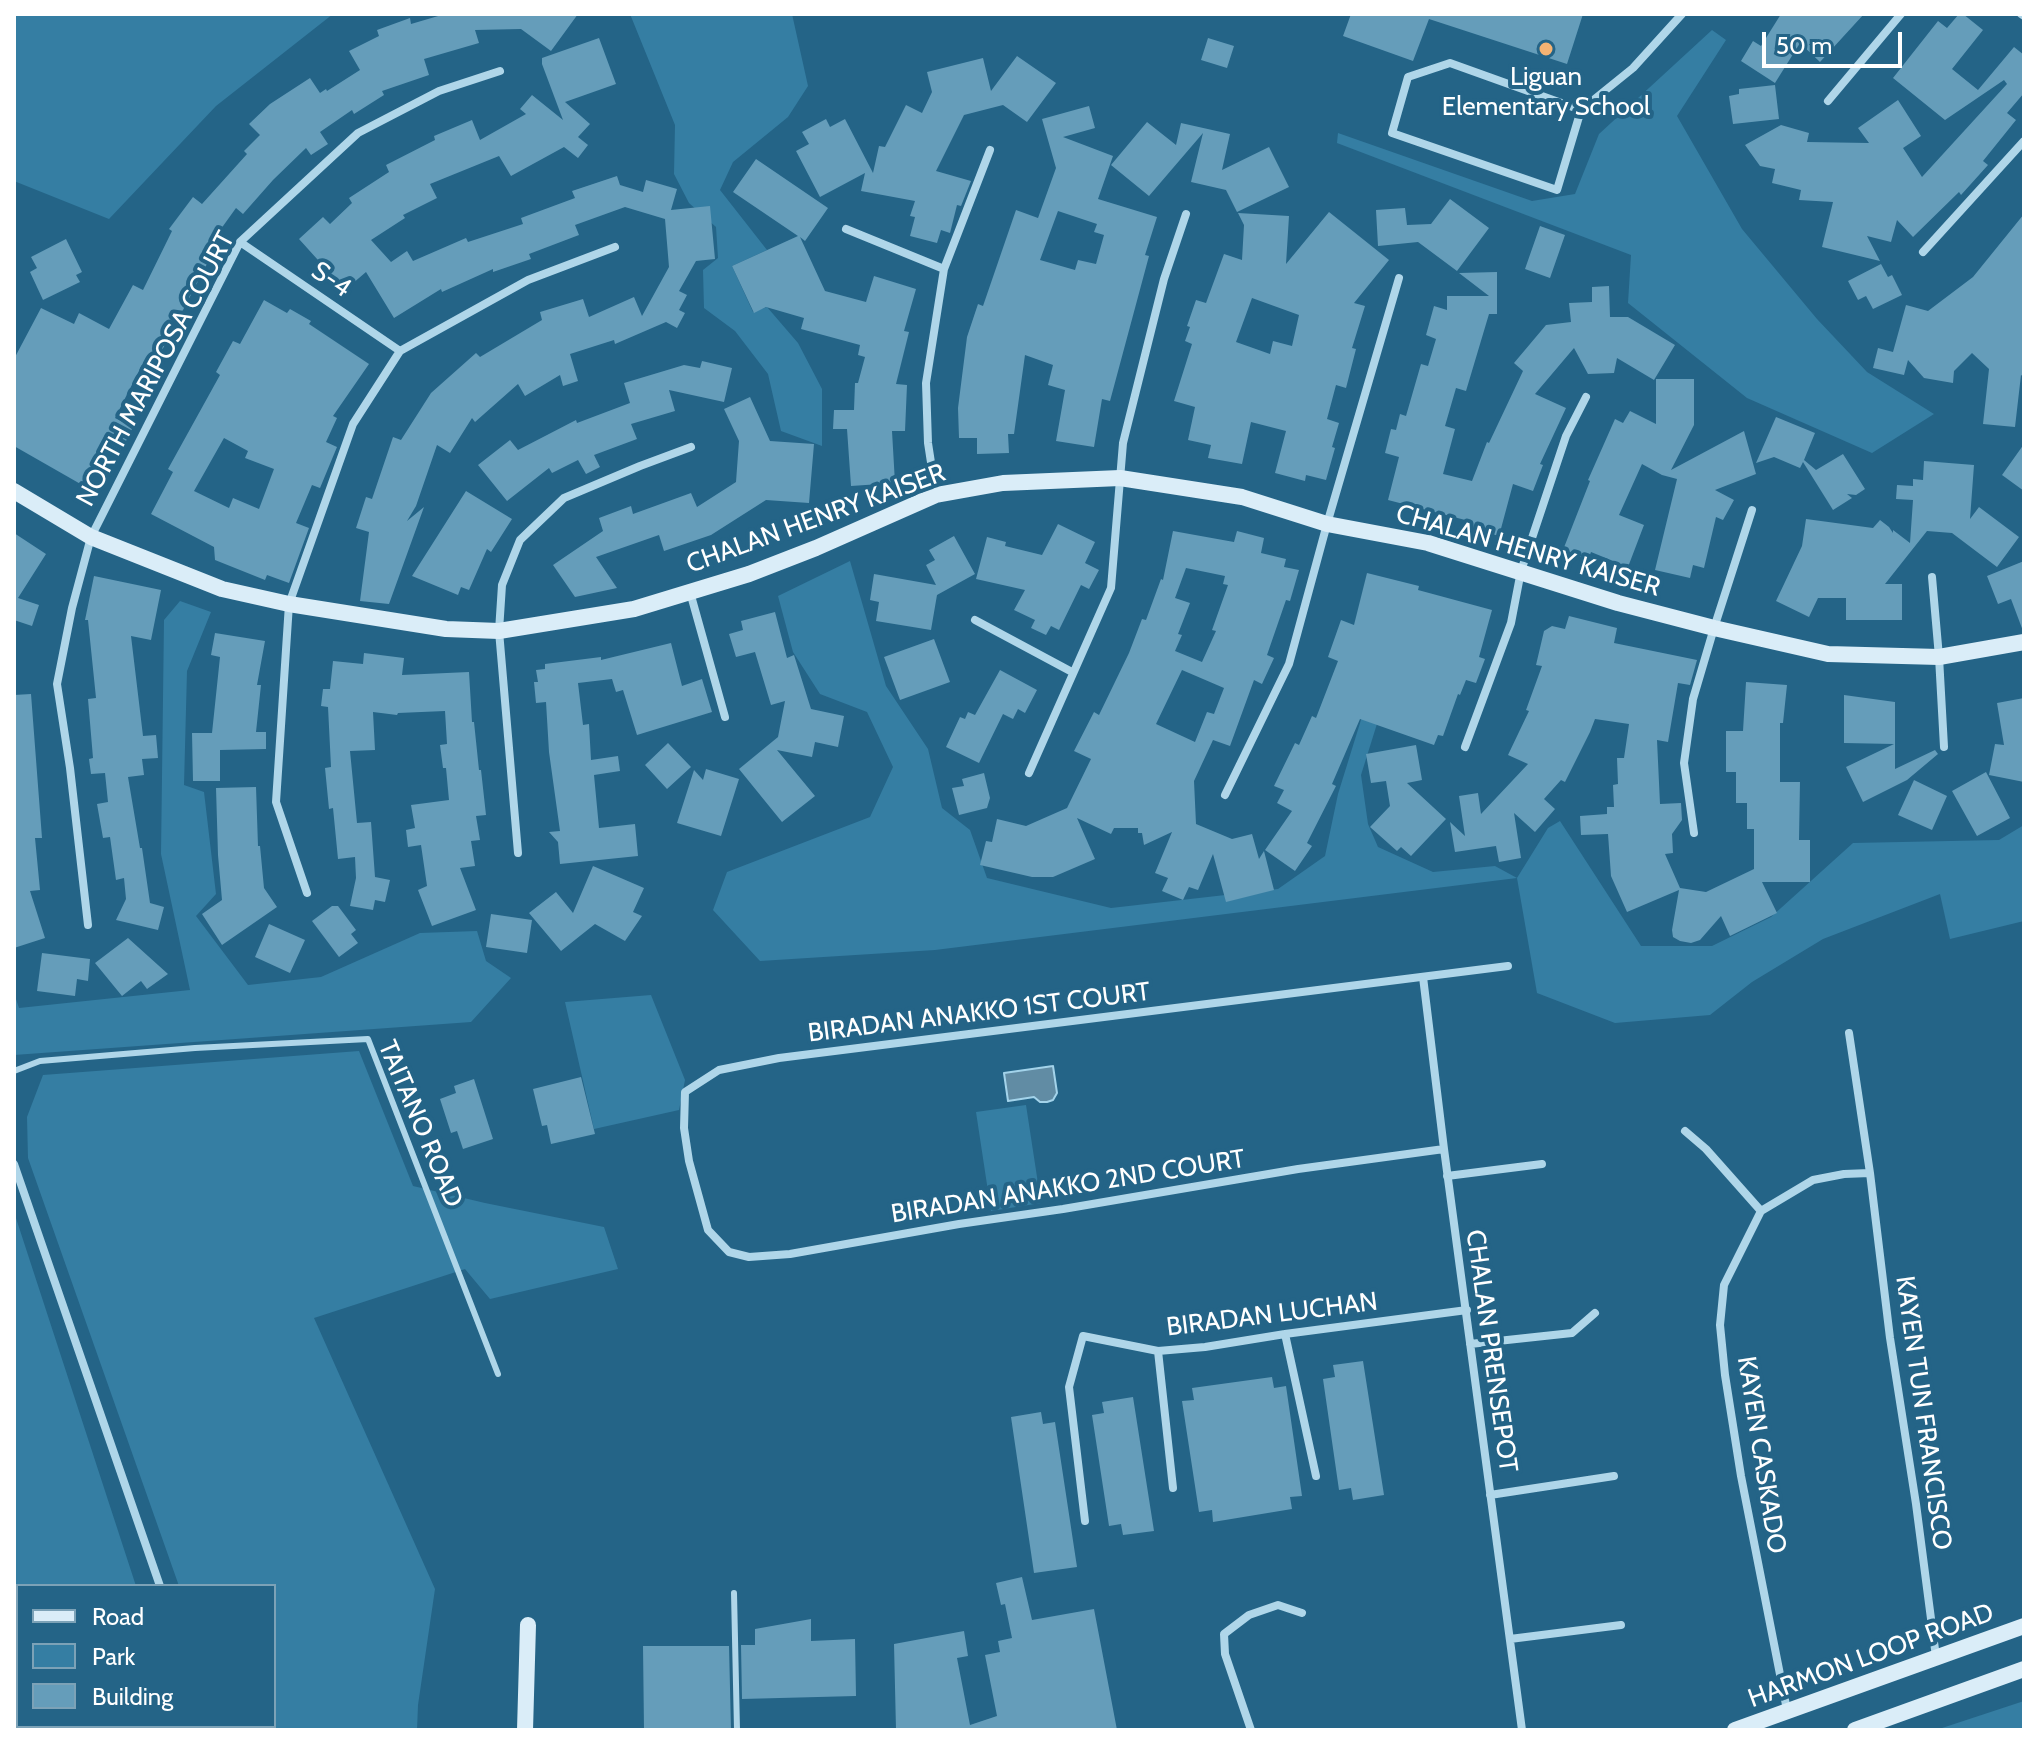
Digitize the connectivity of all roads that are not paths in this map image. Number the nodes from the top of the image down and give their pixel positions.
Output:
1 (1682, 14) edge
2 (1901, 14) edge
3 (500, 71) dead end
4 (1828, 101) dead end
5 (1581, 110) junction
6 (2024, 141) edge
7 (990, 150) dead end
8 (1186, 214) dead end
9 (846, 229) dead end
10 (240, 242) junction
11 (615, 247) dead end
12 (1923, 252) dead end
13 (944, 269) junction
14 (1399, 278) dead end
15 (400, 351) junction
16 (1586, 397) dead end
17 (691, 447) dead end
18 (1120, 478) junction
19 (14, 491) edge
20 (936, 495) junction
21 (1752, 510) dead end
22 (1327, 524) junction
23 (91, 537) junction
24 (1521, 571) junction
25 (1932, 577) dead end
26 (689, 591) junction
27 (289, 604) junction
28 (975, 620) dead end
29 (1714, 628) junction
30 (499, 631) junction
31 (2024, 642) edge
32 (1939, 657) junction
33 (1072, 672) junction
34 (725, 717) dead end
35 (1465, 747) dead end
36 (1944, 747) dead end
37 (1029, 773) dead end
38 (1225, 795) dead end
39 (1694, 833) dead end
40 (518, 853) dead end
41 (307, 893) dead end
42 (88, 925) dead end
43 (1508, 966) dead end
44 (1423, 977) junction
45 (1849, 1033) dead end
46 (14, 1071) edge
47 (1685, 1131) dead end
48 (1444, 1149) junction
49 (14, 1164) edge
50 (1542, 1164) dead end
51 (1870, 1173) junction
52 (1447, 1176) junction
53 (1761, 1211) junction
54 (708, 1230) joint
55 (1467, 1310) junction
56 (1595, 1313) dead end
57 (1285, 1334) junction
58 (1470, 1344) junction
59 (1158, 1351) junction
60 (498, 1374) dead end
61 (1316, 1476) dead end
62 (1614, 1476) dead end
63 (1173, 1488) dead end
64 (1490, 1495) junction
65 (1085, 1521) dead end
66 (159, 1584) edge
67 (734, 1593) dead end
68 (1302, 1613) dead end
69 (528, 1625) dead end
70 (1621, 1625) dead end
71 (2024, 1626) edge
72 (1510, 1639) junction
73 (1936, 1658) junction
74 (2024, 1669) edge
75 (1787, 1711) junction
76 (525, 1730) edge
77 (737, 1730) edge
78 (1251, 1730) edge
79 (1522, 1730) edge
80 (1735, 1730) edge
81 (1855, 1730) edge

1 - 5 street
2 - 4 street
3 - 10 street, NORTH MARIPOSA COURT
5 - 5 street
6 - 12 street
7 - 13 street
8 - 18 street
9 - 13 street
10 - 15 street, S-4
10 - 23 street, NORTH MARIPOSA COURT
11 - 15 street
13 - 20 street
14 - 22 street
15 - 27 street
16 - 24 street
17 - 30 street
18 - 20 street, CHALAN HENRY KAISER
18 - 22 street, CHALAN HENRY KAISER
18 - 33 street
19 - 23 street, CHALAN HENRY KAISER
20 - 26 street, CHALAN HENRY KAISER
21 - 29 street
22 - 24 street, CHALAN HENRY KAISER
22 - 38 street
23 - 27 street, CHALAN HENRY KAISER
23 - 42 street, NORTH MARIPOSA COURT
24 - 29 street, CHALAN HENRY KAISER
24 - 35 street
25 - 32 street
26 - 30 street, CHALAN HENRY KAISER
26 - 34 street
27 - 30 street, CHALAN HENRY KAISER
27 - 41 street
28 - 33 street
29 - 32 street, CHALAN HENRY KAISER
29 - 39 street
30 - 40 street
31 - 32 street, CHALAN HENRY KAISER
32 - 36 street
33 - 37 street
43 - 44 street
44 - 48 street, CHALAN PRENSEPOT
44 - 54 street, BIRADAN ANAKKO 1ST COURT
45 - 51 street, KAYEN TUN FRANCISCO
46 - 60 lane, TAITANO ROAD
47 - 53 street
48 - 52 street, CHALAN PRENSEPOT
48 - 54 street, BIRADAN ANAKKO 2ND COURT
49 - 66 street
50 - 52 street
51 - 53 street
51 - 73 street, KAYEN TUN FRANCISCO
52 - 55 street, CHALAN PRENSEPOT
53 - 75 street, KAYEN CASKADO
55 - 57 street, BIRADAN LUCHAN
55 - 58 street, CHALAN PRENSEPOT
56 - 58 street
57 - 59 street, BIRADAN LUCHAN
57 - 61 street
58 - 64 street, CHALAN PRENSEPOT
59 - 63 street
59 - 65 street, BIRADAN LUCHAN
62 - 64 street
64 - 72 street, CHALAN PRENSEPOT
67 - 77 lane
68 - 78 street
69 - 76 street
70 - 72 street
71 - 73 street, HARMON LOOP ROAD
72 - 79 street, CHALAN PRENSEPOT
73 - 75 street, HARMON LOOP ROAD
74 - 81 street
75 - 80 street, HARMON LOOP ROAD

